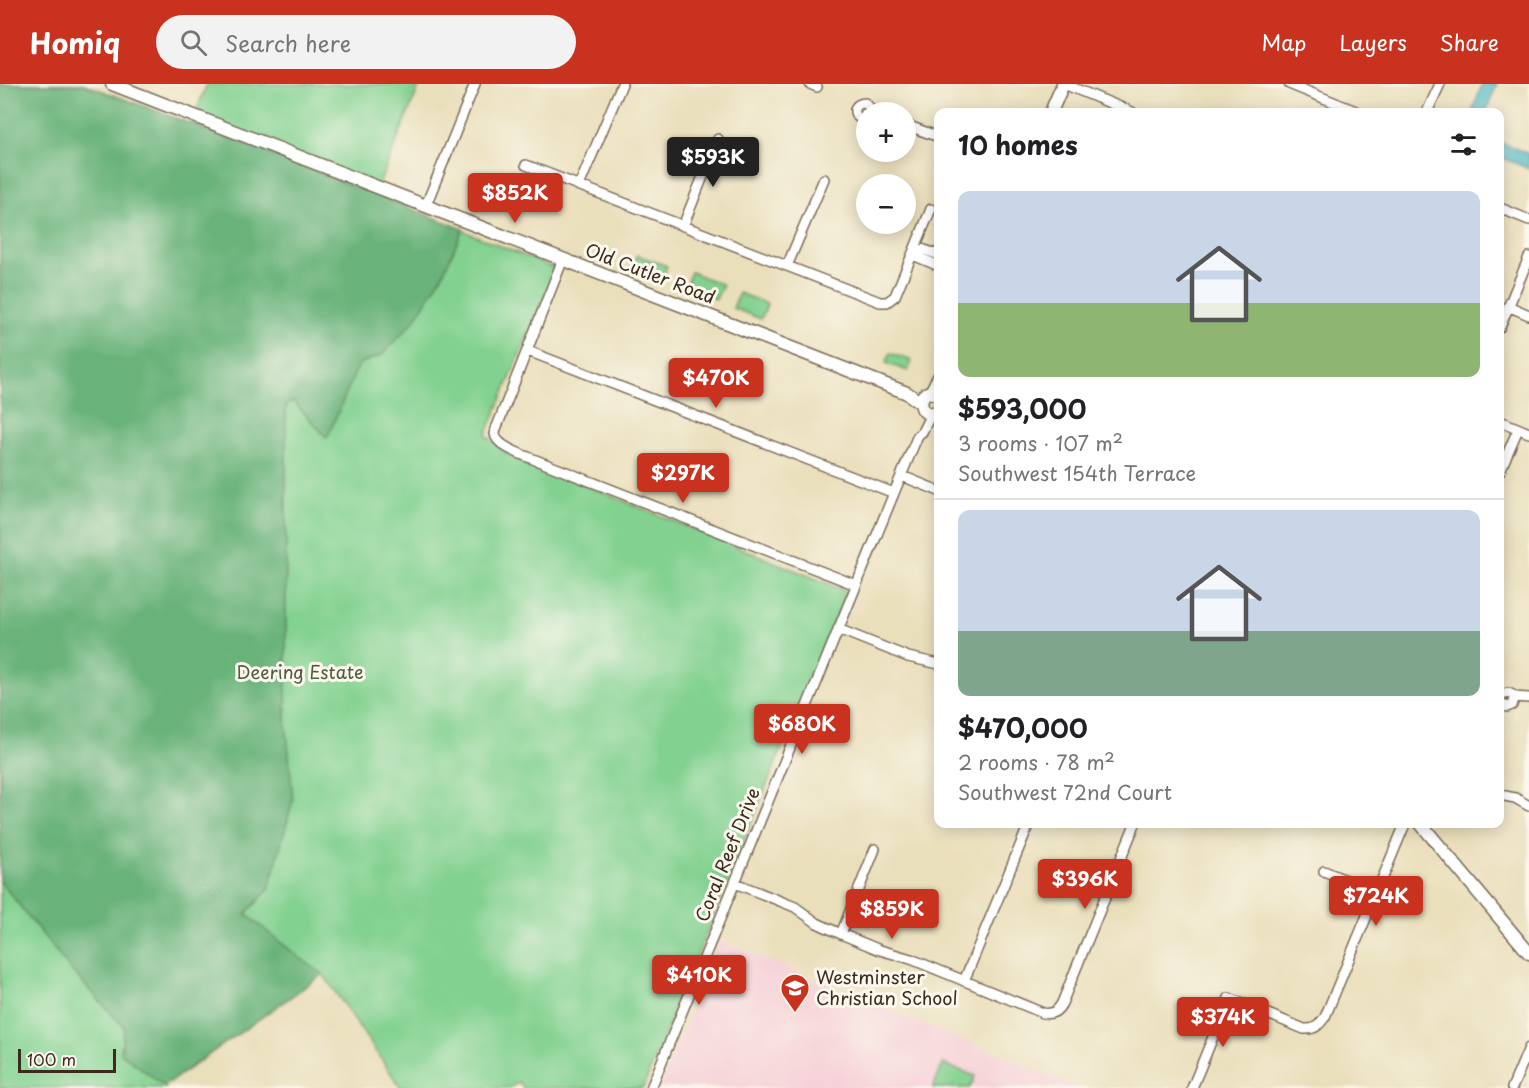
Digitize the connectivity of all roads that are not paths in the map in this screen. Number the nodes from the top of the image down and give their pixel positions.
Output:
1 (112, 84) edge
2 (475, 84) edge
3 (622, 84) edge
4 (1063, 84) edge
5 (1289, 84) edge
6 (1440, 84) edge
7 (1053, 108) edge
8 (1122, 108) edge
9 (1348, 108) edge
10 (1429, 108) edge
11 (916, 131) edge
12 (916, 132) edge
13 (934, 136) edge
14 (718, 139) dead end
15 (934, 141) edge
16 (526, 165) dead end
17 (824, 179) dead end
18 (579, 186) junction
19 (426, 205) junction
20 (931, 209) dead end
21 (1504, 210) edge
22 (1529, 220) edge
23 (683, 226) junction
24 (915, 251) junction
25 (934, 254) edge
26 (1529, 256) edge
27 (563, 260) junction
28 (934, 263) edge
29 (787, 266) junction
30 (1509, 306) junction
31 (1529, 315) edge
32 (1504, 318) edge
33 (528, 351) junction
34 (932, 404) edge
35 (1504, 423) edge
36 (1518, 429) junction
37 (1529, 433) edge
38 (1504, 462) edge
39 (902, 476) junction
40 (934, 489) edge
41 (894, 493) junction
42 (856, 585) junction
43 (838, 629) junction
44 (934, 663) edge
45 (1529, 698) edge
46 (1504, 706) edge
47 (1504, 796) edge
48 (1529, 806) edge
49 (1027, 828) edge
50 (1133, 828) edge
51 (1403, 828) edge
52 (1424, 828) edge
53 (875, 849) dead end
54 (1324, 872) dead end
55 (735, 883) junction
56 (1376, 893) junction
57 (841, 934) junction
58 (1529, 953) edge
59 (964, 981) junction
60 (1529, 1048) edge
61 (651, 1088) edge
62 (1192, 1088) edge
63 (1512, 1088) edge

1 - 19 main road, Old Cutler Road
2 - 19 street
3 - 18 street
4 - 7 main road
4 - 8 street
5 - 9 street
6 - 10 street
11 - 13 street
12 - 15 street
14 - 23 street
16 - 18 street
17 - 29 street
18 - 23 street
19 - 27 main road, Old Cutler Road
20 - 24 street
21 - 22 street
23 - 29 street
24 - 25 street
24 - 28 street
24 - 29 street
26 - 30 street
27 - 33 street
27 - 34 main road, Old Cutler Road
30 - 31 street
30 - 32 street
33 - 41 street
33 - 42 street
34 - 39 street, Coral Reef Drive
35 - 36 street
36 - 37 street
36 - 38 street
39 - 40 street
39 - 41 street, Coral Reef Drive
41 - 42 street, Coral Reef Drive
42 - 43 street, Coral Reef Drive
43 - 44 street
43 - 55 street, Coral Reef Drive
45 - 46 street
47 - 48 street
49 - 59 street
50 - 59 street
51 - 56 street
52 - 58 main road
53 - 57 street
54 - 56 street
55 - 57 street
55 - 61 street, Coral Reef Drive
56 - 62 street
57 - 59 street
60 - 63 street

